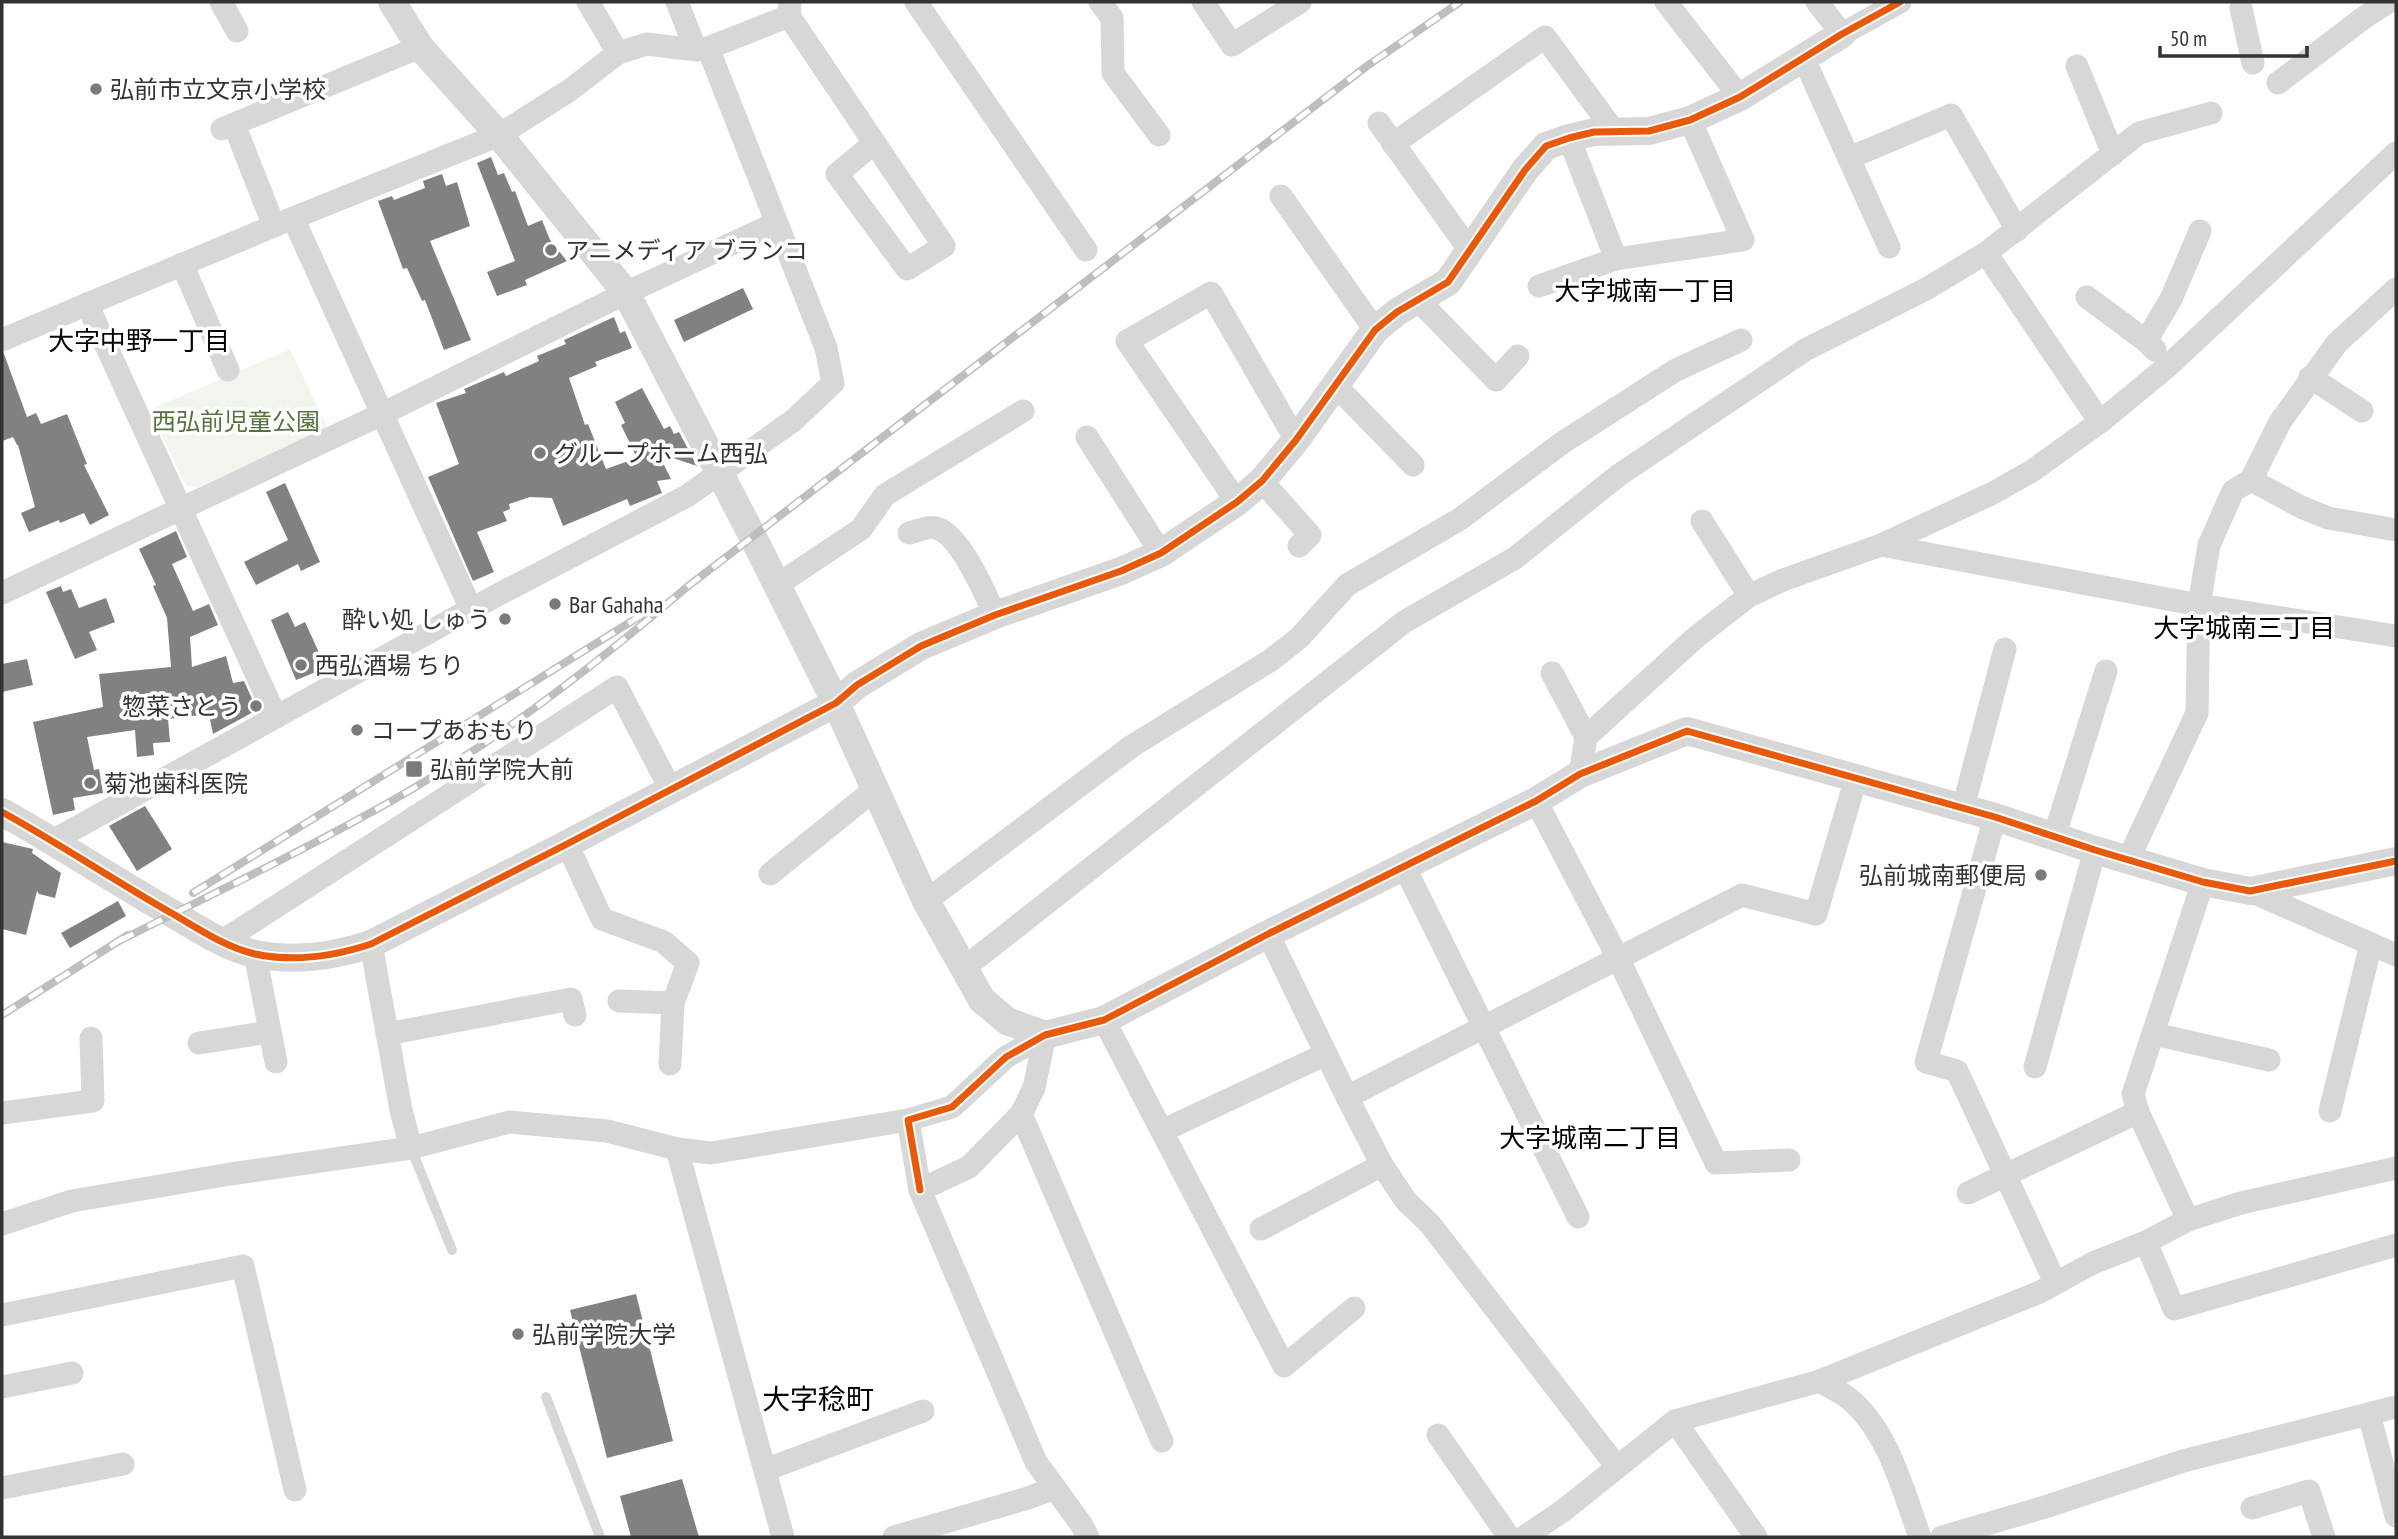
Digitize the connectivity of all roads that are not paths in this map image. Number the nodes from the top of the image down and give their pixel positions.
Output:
1 (221, 2) edge
2 (392, 2) edge
3 (588, 2) edge
4 (677, 2) edge
5 (916, 2) edge
6 (1100, 2) edge
7 (1203, 2) edge
8 (1300, 2) edge
9 (1667, 2) edge
10 (1817, 2) edge
11 (1900, 2) edge
12 (2389, 2) edge
13 (2243, 4) edge
14 (789, 9) edge
15 (237, 31) dead end
16 (1842, 34) junction
17 (420, 47) junction
18 (702, 49) junction
19 (618, 53) junction
20 (1804, 59) junction
21 (2253, 63) dead end
22 (2077, 66) dead end
23 (2278, 83) dead end
24 (1740, 97) junction
25 (2211, 113) dead end
26 (1690, 120) junction
27 (1379, 123) dead end
28 (1614, 131) junction
29 (499, 135) junction
30 (1159, 135) dead end
31 (1569, 138) junction
32 (873, 144) junction
33 (1393, 144) junction
34 (2396, 153) edge
35 (2113, 154) junction
36 (1849, 158) junction
37 (1281, 196) dead end
38 (284, 222) junction
39 (776, 223) junction
40 (2017, 230) junction
41 (2200, 231) dead end
42 (1889, 247) dead end
43 (1086, 250) dead end
44 (1470, 251) junction
45 (1986, 253) junction
46 (1616, 259) junction
47 (182, 264) junction
48 (1539, 286) dead end
49 (2396, 289) edge
50 (626, 293) junction
51 (2087, 297) dead end
52 (1418, 300) junction
53 (87, 304) junction
54 (1374, 330) junction
55 (2, 340) edge
56 (1741, 340) dead end
57 (2146, 341) junction
58 (1518, 356) dead end
59 (2168, 366) junction
60 (228, 370) dead end
61 (2310, 377) junction
62 (1335, 384) junction
63 (1023, 411) dead end
64 (2362, 411) dead end
65 (382, 414) junction
66 (2099, 422) junction
67 (1087, 437) dead end
68 (1296, 440) junction
69 (1413, 465) dead end
70 (720, 475) junction
71 (2251, 480) junction
72 (1262, 481) junction
73 (1237, 502) junction
74 (180, 508) junction
75 (1702, 522) dead end
76 (2396, 530) edge
77 (909, 533) dead end
78 (1881, 545) junction
79 (1299, 546) dead end
80 (1161, 553) junction
81 (777, 584) junction
82 (2, 593) edge
83 (1749, 596) junction
84 (2199, 605) junction
85 (471, 610) junction
86 (995, 615) junction
87 (2396, 636) edge
88 (2005, 649) dead end
89 (2106, 671) dead end
90 (1552, 673) dead end
91 (836, 703) junction
92 (276, 717) junction
93 (1586, 737) junction
94 (1580, 774) junction
95 (1856, 778) junction
96 (875, 789) junction
97 (670, 790) junction
98 (1536, 801) junction
99 (1962, 808) junction
100 (2, 812) edge
101 (1995, 817) junction
102 (2053, 837) junction
103 (54, 841) junction
104 (567, 844) junction
105 (2095, 850) junction
106 (2128, 860) junction
107 (2396, 861) edge
108 (1405, 868) junction
109 (770, 874) dead end
110 (2203, 882) junction
111 (2250, 891) junction
112 (926, 901) junction
113 (1268, 934) junction
114 (221, 942) junction
115 (371, 944) junction
116 (2371, 944) junction
117 (255, 954) junction
118 (2396, 955) edge
119 (1619, 960) junction
120 (964, 968) junction
121 (620, 1001) dead end
122 (673, 1003) junction
123 (575, 1015) dead end
124 (1104, 1020) junction
125 (1484, 1029) junction
126 (271, 1032) junction
127 (387, 1034) junction
128 (2154, 1034) junction
129 (1045, 1035) junction
130 (90, 1038) dead end
131 (199, 1043) dead end
132 (1326, 1054) junction
133 (2269, 1060) dead end
134 (276, 1062) dead end
135 (670, 1064) dead end
136 (2035, 1067) dead end
137 (1347, 1097) junction
138 (2330, 1111) dead end
139 (2138, 1112) junction
140 (2, 1113) edge
141 (1021, 1114) junction
142 (908, 1120) junction
143 (1162, 1131) junction
144 (411, 1148) junction
145 (677, 1149) junction
146 (1789, 1160) dead end
147 (1382, 1165) junction
148 (2396, 1168) edge
149 (2006, 1173) junction
150 (920, 1190) junction
151 (1968, 1193) dead end
152 (1578, 1217) dead end
153 (2188, 1220) junction
154 (2, 1224) edge
155 (1261, 1229) dead end
156 (2146, 1242) junction
157 (2396, 1245) edge
158 (452, 1250) dead end
159 (2055, 1282) junction
160 (1354, 1308) dead end
161 (2, 1315) edge
162 (72, 1373) dead end
163 (1820, 1381) junction
164 (2, 1387) edge
165 (546, 1397) dead end
166 (2396, 1407) edge
167 (923, 1411) dead end
168 (2369, 1414) junction
169 (1675, 1421) junction
170 (1438, 1435) dead end
171 (1161, 1441) dead end
172 (123, 1464) dead end
173 (1618, 1467) junction
174 (765, 1470) junction
175 (1055, 1488) junction
176 (2, 1489) edge
177 (295, 1490) dead end
178 (2252, 1508) dead end
179 (2396, 1516) edge
180 (600, 1537) edge
181 (783, 1537) edge
182 (894, 1537) edge
183 (1088, 1537) edge
184 (1509, 1537) edge
185 (1524, 1537) edge
186 (1756, 1537) edge
187 (1920, 1537) edge
188 (1942, 1537) edge
189 (2324, 1537) edge

1 - 15 street
2 - 17 street
3 - 19 street
4 - 18 street
5 - 43 street
6 - 30 street
7 - 8 street
9 - 24 street
10 - 16 street
11 - 16 street
12 - 23 street
13 - 21 street
14 - 18 street
14 - 32 street
16 - 20 street
17 - 29 street
17 - 38 street
18 - 19 street
18 - 39 street
19 - 29 street
20 - 24 street
20 - 36 street
22 - 35 street
24 - 26 street
25 - 35 street
26 - 28 street
26 - 46 street
27 - 33 street
28 - 31 street
28 - 33 street
29 - 38 street
29 - 50 street
31 - 44 street
31 - 46 street
32 - 32 street
33 - 44 street
34 - 59 street
35 - 40 street
36 - 40 street
36 - 42 street
37 - 54 street
38 - 47 street
38 - 65 street
39 - 50 street
39 - 70 street
40 - 45 street
41 - 57 street
44 - 52 street
45 - 66 street
45 - 120 street
46 - 48 street
47 - 53 street
47 - 60 street
49 - 61 street
50 - 65 street
50 - 70 street
51 - 57 street
52 - 54 street
52 - 58 street
53 - 55 street
53 - 74 street
54 - 62 street
56 - 112 street
57 - 59 street
59 - 66 street
61 - 64 street
61 - 71 street
62 - 68 street
62 - 69 street
63 - 81 street
65 - 74 street
65 - 85 street
66 - 78 street
67 - 80 street
68 - 72 street
68 - 73 street
70 - 81 street
70 - 85 street
71 - 76 street
71 - 84 street
72 - 73 street
72 - 79 street
73 - 80 street
74 - 82 street
74 - 92 street
75 - 83 street
77 - 86 street
78 - 83 street
78 - 84 street
80 - 86 street
81 - 91 street
83 - 93 street
84 - 87 street
84 - 106 street
85 - 92 street
86 - 91 street
88 - 99 street
89 - 102 street
90 - 93 street
91 - 96 street
91 - 97 street
92 - 103 street
93 - 94 street
94 - 95 street
94 - 98 street
95 - 99 street
95 - 119 street
96 - 109 street
96 - 112 street
97 - 104 street
97 - 114 street
98 - 108 street
98 - 119 street
99 - 101 street
100 - 103 street
101 - 102 street
101 - 149 street
102 - 105 street
103 - 114 street
104 - 115 street
104 - 122 street
105 - 106 street
105 - 136 street
106 - 110 street
107 - 111 street
108 - 113 street
108 - 125 street
110 - 111 street
110 - 128 street
111 - 116 street
112 - 120 street
113 - 124 street
113 - 132 street
114 - 117 street
115 - 117 street
115 - 127 street
116 - 118 street
116 - 138 street
117 - 126 street
119 - 125 street
119 - 146 street
120 - 129 street
121 - 122 street
122 - 135 street
123 - 127 street
124 - 129 street
124 - 143 street
125 - 137 street
125 - 152 street
126 - 131 street
126 - 134 street
127 - 144 street
128 - 133 street
128 - 139 street
129 - 141 street
129 - 142 street
130 - 140 street
132 - 137 street
132 - 143 street
137 - 147 street
139 - 149 street
139 - 153 street
141 - 150 street
141 - 171 street
142 - 145 street
142 - 150 street
143 - 160 street
144 - 145 street
144 - 154 street
144 - 158 lane
145 - 174 street
147 - 155 street
147 - 173 street
148 - 153 street
149 - 151 street
149 - 159 street
150 - 175 street
153 - 156 street
156 - 157 street
156 - 159 street
159 - 163 street
161 - 177 street
162 - 164 street
163 - 169 street
163 - 187 street
165 - 180 lane
166 - 168 street
167 - 174 street
168 - 179 street
168 - 188 street
169 - 173 street
169 - 186 street
170 - 184 street
172 - 176 street
173 - 185 street
174 - 181 street
175 - 182 street
175 - 183 street
178 - 189 street

